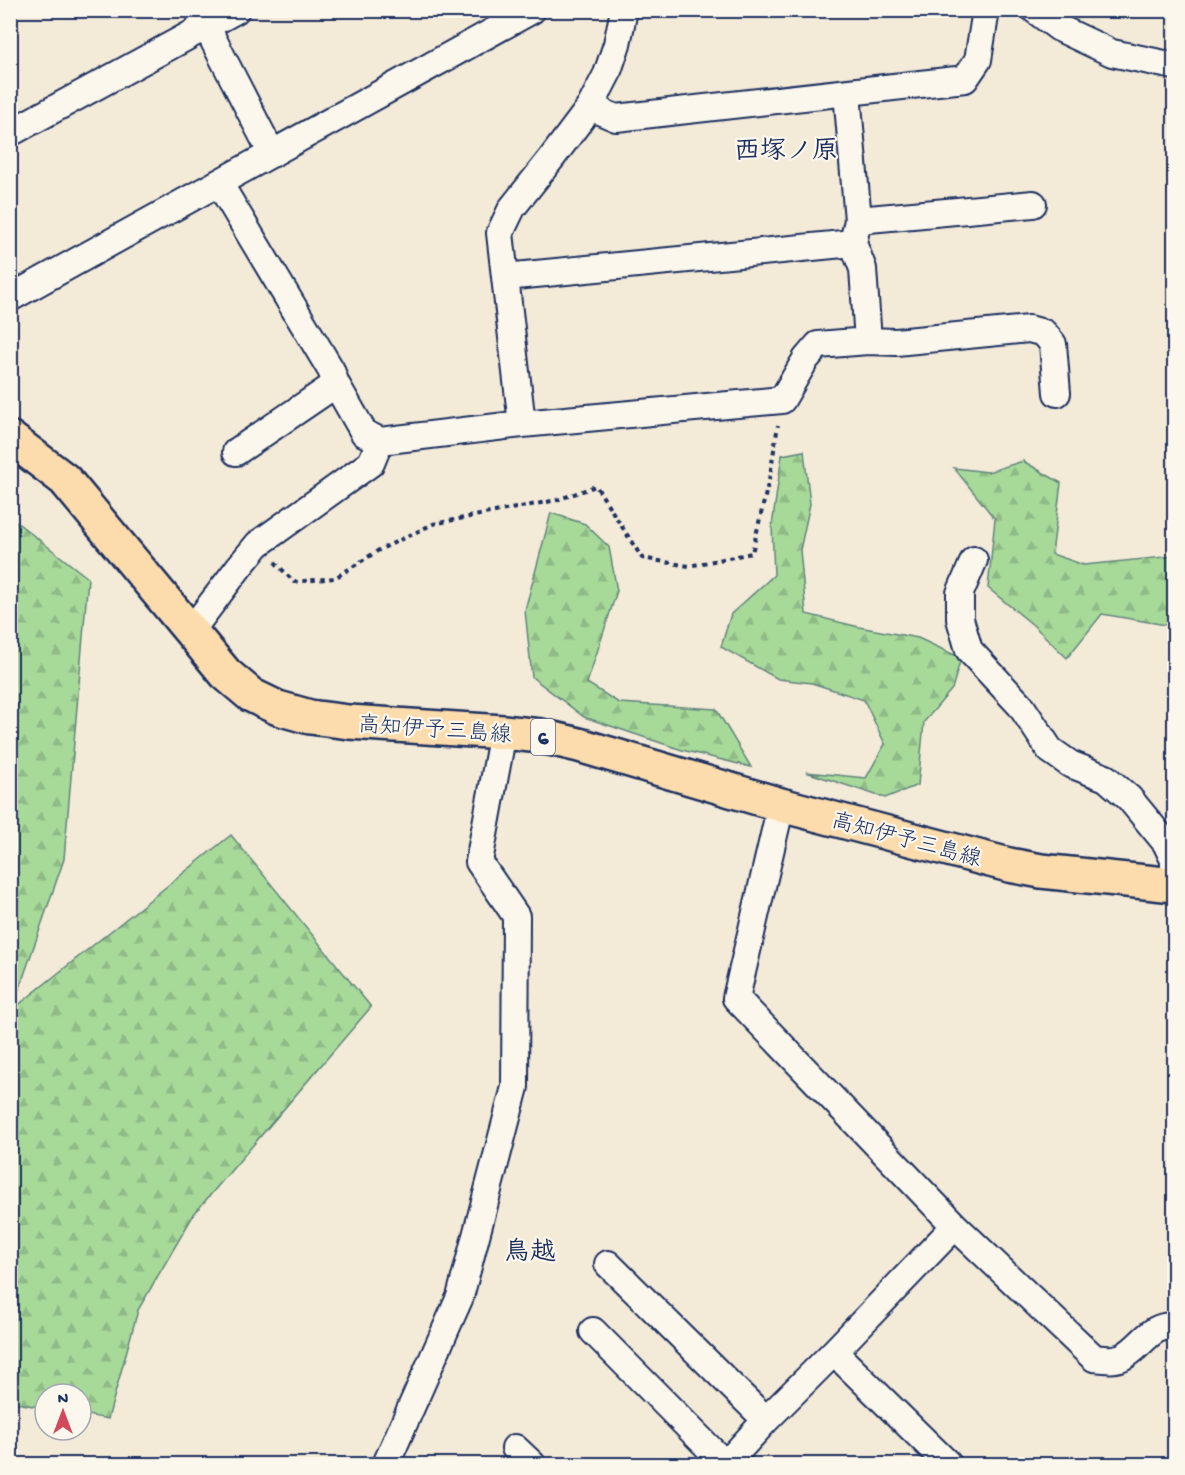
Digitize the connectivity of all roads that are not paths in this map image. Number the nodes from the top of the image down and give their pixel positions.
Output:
1 (236, 10) edge
2 (532, 10) edge
3 (624, 10) edge
4 (986, 10) edge
5 (1035, 10) edge
6 (202, 18) edge
7 (1174, 66) edge
8 (847, 93) junction
9 (590, 107) junction
10 (10, 133) edge
11 (272, 154) junction
12 (219, 183) junction
13 (1033, 204) dead end
14 (856, 231) junction
15 (505, 277) junction
16 (10, 298) edge
17 (868, 341) junction
18 (336, 384) junction
19 (1057, 393) dead end
20 (522, 424) junction
21 (10, 438) edge
22 (380, 441) junction
23 (236, 452) dead end
24 (974, 560) dead end
25 (190, 632) junction
26 (503, 732) junction
27 (781, 805) junction
28 (1174, 885) edge
29 (955, 1226) junction
30 (608, 1264) dead end
31 (1174, 1327) edge
32 (593, 1331) dead end
33 (834, 1352) junction
34 (766, 1420) junction
35 (386, 1464) edge
36 (725, 1464) edge
37 (948, 1464) edge

1 - 6 street
2 - 11 street
3 - 9 street
4 - 8 street
5 - 7 street
6 - 10 street
6 - 11 street
8 - 9 street
8 - 14 street
9 - 15 street
11 - 12 street
12 - 16 street
12 - 18 street
13 - 14 street
14 - 15 street
14 - 17 street
15 - 20 street
17 - 19 street
17 - 20 street
18 - 22 street
18 - 23 street
20 - 22 street
21 - 25 main road, 高知伊予三島線 / 6
22 - 25 street
24 - 28 street
25 - 26 main road, 高知伊予三島線 / 6
26 - 27 main road, 高知伊予三島線 / 6
26 - 35 street
27 - 28 main road, 高知伊予三島線 / 6
27 - 29 street
29 - 31 street
29 - 33 street
30 - 34 street
32 - 36 street
33 - 34 street
33 - 37 street
34 - 36 street

